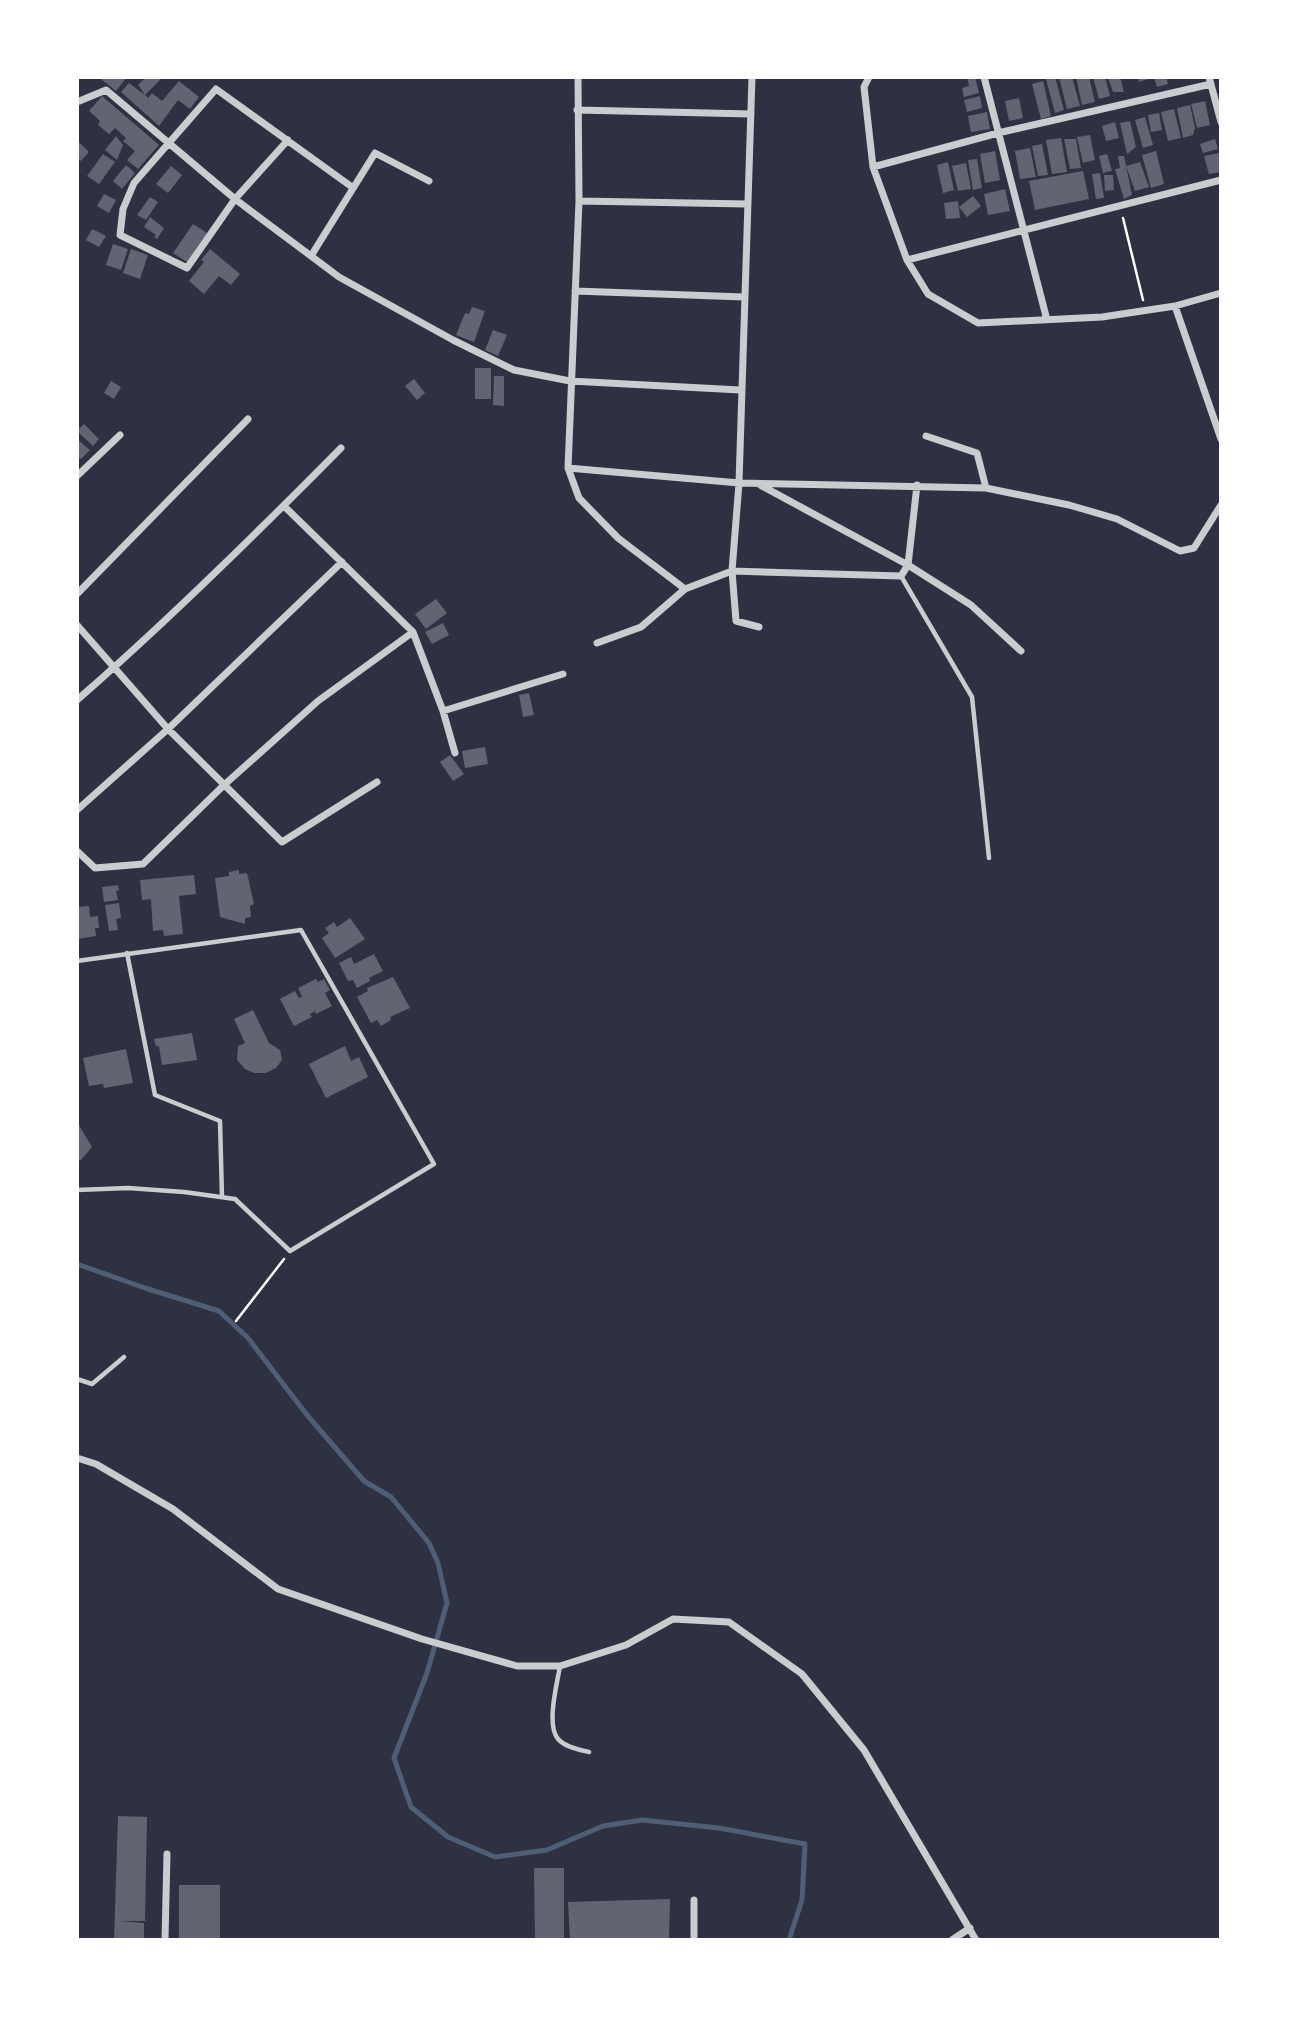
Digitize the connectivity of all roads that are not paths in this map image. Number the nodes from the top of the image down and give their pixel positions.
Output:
1 (578, 77) edge
2 (752, 77) edge
3 (869, 77) edge
4 (984, 77) edge
5 (1210, 80) edge
6 (77, 102) edge
7 (578, 110) junction
8 (751, 114) junction
9 (1221, 122) edge
10 (998, 133) junction
11 (289, 140) junction
12 (169, 144) junction
13 (873, 167) junction
14 (1221, 180) edge
15 (429, 181) dead end
16 (352, 187) junction
17 (235, 199) junction
18 (579, 201) junction
19 (747, 204) junction
20 (1023, 229) junction
21 (311, 256) junction
22 (907, 260) junction
23 (575, 291) junction
24 (1221, 293) edge
25 (744, 297) junction
26 (1175, 306) junction
27 (1048, 320) junction
28 (570, 381) junction
29 (740, 390) junction
30 (248, 419) dead end
31 (120, 435) dead end
32 (926, 436) dead end
33 (1221, 439) edge
34 (341, 448) dead end
35 (568, 468) junction
36 (77, 476) edge
37 (738, 483) junction
38 (757, 483) junction
39 (917, 485) junction
40 (986, 488) junction
41 (1221, 505) edge
42 (284, 506) junction
43 (342, 562) junction
44 (908, 565) junction
45 (733, 571) junction
46 (901, 576) junction
47 (685, 589) junction
48 (77, 594) edge
49 (77, 625) edge
50 (759, 627) dead end
51 (413, 632) junction
52 (597, 643) dead end
53 (1021, 652) dead end
54 (115, 667) junction
55 (563, 674) dead end
56 (77, 700) edge
57 (443, 710) junction
58 (168, 729) junction
59 (455, 753) dead end
60 (377, 782) dead end
61 (224, 785) junction
62 (77, 810) edge
63 (77, 851) edge
64 (989, 858) dead end
65 (127, 953) junction
66 (77, 961) edge
67 (77, 1189) edge
68 (222, 1197) junction
69 (124, 1357) dead end
70 (77, 1379) edge
71 (77, 1458) edge
72 (560, 1666) junction
73 (589, 1752) dead end
74 (167, 1854) dead end
75 (694, 1900) dead end
76 (970, 1928) junction
77 (165, 1940) edge
78 (694, 1940) edge
79 (952, 1940) edge
80 (976, 1940) edge

1 - 7 street
2 - 8 street
3 - 13 street
4 - 10 street
5 - 9 street
5 - 10 street
6 - 12 street
7 - 8 street
7 - 18 street
8 - 19 street
10 - 13 street
10 - 20 street
11 - 12 street
11 - 16 street
11 - 17 street
12 - 17 street
12 - 17 street
13 - 22 street
14 - 20 street
15 - 16 street
16 - 21 street
17 - 21 street
18 - 19 street
18 - 23 street
19 - 25 street
20 - 22 street
20 - 27 street
21 - 28 street
22 - 27 street
23 - 25 street
23 - 28 street
24 - 26 street
25 - 29 street
26 - 27 street
26 - 33 street
28 - 29 street
28 - 35 street
29 - 37 street
30 - 48 street
31 - 36 street
32 - 40 street
34 - 42 street
35 - 37 street
35 - 47 street
37 - 38 street
37 - 45 street
38 - 39 street
38 - 44 street
39 - 40 street
39 - 44 street
40 - 41 street
42 - 43 street
42 - 54 street
43 - 51 street
43 - 58 street
44 - 46 street
44 - 53 street
45 - 46 street
45 - 47 street
45 - 50 street
46 - 64 lane
47 - 52 street
49 - 54 street
51 - 57 street
51 - 61 street
54 - 56 street
54 - 58 street
55 - 57 street
57 - 59 street
58 - 61 street
58 - 62 street
60 - 61 street
61 - 63 street
65 - 66 lane
65 - 68 lane
65 - 68 lane
67 - 68 lane
69 - 70 lane
71 - 72 street
72 - 73 lane
72 - 76 street
74 - 77 street
75 - 78 street
76 - 79 street
76 - 80 street

